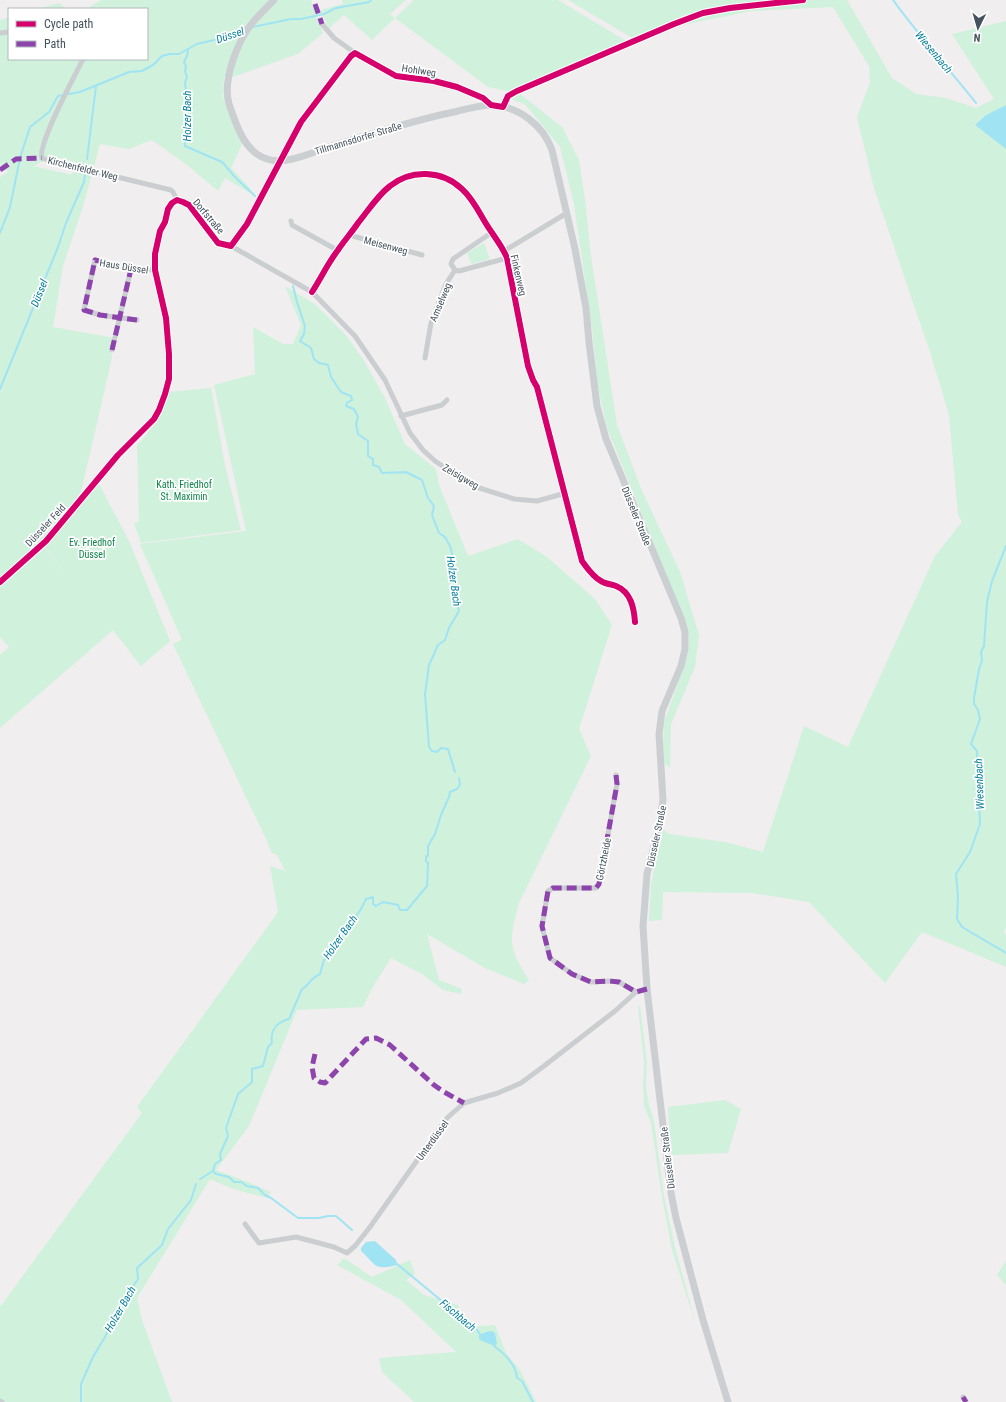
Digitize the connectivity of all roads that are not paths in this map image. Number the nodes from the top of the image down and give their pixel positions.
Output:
1 (274, 0) edge
2 (322, 24) dead end
3 (355, 54) junction
4 (82, 60) edge
5 (483, 98) dead end
6 (281, 160) junction
7 (177, 200) junction
8 (567, 213) junction
9 (291, 221) dead end
10 (491, 233) junction
11 (349, 235) junction
12 (231, 246) junction
13 (337, 250) junction
14 (504, 250) junction
15 (422, 255) dead end
16 (507, 258) junction
17 (131, 269) junction
18 (155, 270) junction
19 (455, 270) junction
20 (312, 292) junction
21 (119, 317) junction
22 (137, 320) dead end
23 (112, 350) dead end
24 (425, 358) dead end
25 (447, 400) dead end
26 (401, 416) junction
27 (100, 477) joint
28 (566, 493) junction
29 (0, 582) edge
30 (635, 622) dead end
31 (616, 775) dead end
32 (647, 989) junction
33 (636, 992) junction
34 (245, 1224) dead end
35 (728, 1402) edge

1 - 6 main road, Tillmannsdorfer Straße
2 - 3 street, Hohlweg
3 - 5 street, Hohlweg
3 - 6 street, Dorfstraße
4 - 7 street, Kirchenfelder Weg
6 - 8 main road, Tillmannsdorfer Straße
6 - 12 street, Dorfstraße
7 - 12 street, Dorfstraße
7 - 18 street, Dorfstraße
8 - 14 street, Finkenweg
8 - 32 main road, Düsseler Straße
9 - 13 street
10 - 11 street, Finkenweg
10 - 14 street, Finkenweg
10 - 19 street, Amselweg
11 - 13 street, Finkenweg
11 - 15 street, Meisenweg
12 - 20 street, Dorfstraße
13 - 20 street, Finkenweg
14 - 16 street, Finkenweg
16 - 19 street
16 - 28 street, Finkenweg
17 - 18 street, Haus Düssel
17 - 21 street
17 - 21 street, Haus Düssel
18 - 27 street, Dorfstraße
19 - 24 street, Amselweg
20 - 26 street, Zeisigweg
21 - 22 street
21 - 23 street
25 - 26 street
26 - 28 street, Zeisigweg
27 - 29 street, Düsseler Feld
28 - 30 street, Finkenweg
31 - 33 street, Görtzheide
32 - 33 street
32 - 35 main road, Düsseler Straße
33 - 34 street, Unterdüssel

